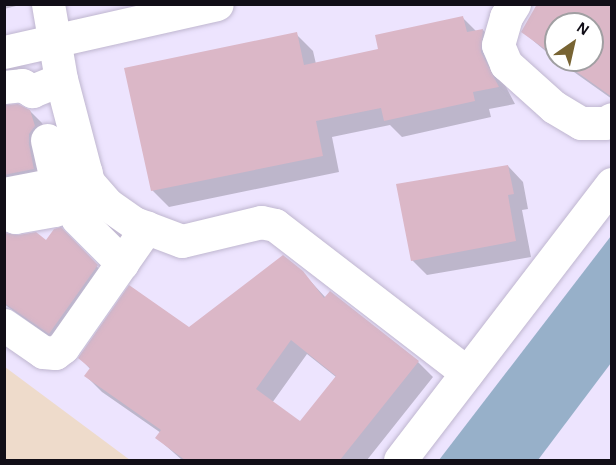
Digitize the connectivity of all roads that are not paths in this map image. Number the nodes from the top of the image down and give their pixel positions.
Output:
1 (48, 4) edge
2 (217, 4) edge
3 (514, 4) edge
4 (121, 15) edge
5 (53, 42) junction
6 (4, 52) edge
7 (61, 79) junction
8 (4, 87) edge
9 (612, 119) edge
10 (47, 140) dead end
11 (75, 184) junction
12 (612, 184) edge
13 (4, 194) edge
14 (4, 213) edge
15 (147, 227) junction
16 (122, 263) junction
17 (4, 325) edge
18 (467, 373) junction
19 (400, 460) edge

1 - 5 street
2 - 4 street
3 - 9 street
4 - 5 street
5 - 6 street
5 - 7 street
7 - 8 street
7 - 11 street
10 - 11 street
11 - 13 street
11 - 14 street
11 - 15 street
11 - 16 street
12 - 18 street
15 - 16 street
15 - 18 street
16 - 17 street
18 - 19 street

